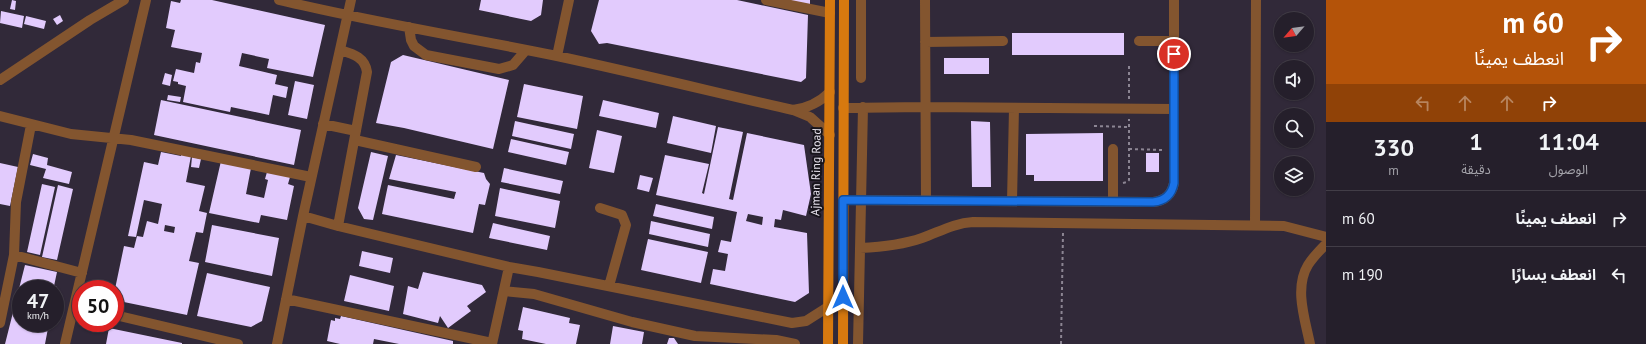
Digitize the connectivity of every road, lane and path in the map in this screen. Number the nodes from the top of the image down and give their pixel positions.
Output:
1 (124, 0) edge
2 (146, 0) edge
3 (279, 0) edge
4 (351, 0) edge
5 (569, 0) edge
6 (766, 0) edge
7 (830, 0) edge
8 (844, 0) edge
9 (862, 0) edge
10 (925, 0) edge
11 (1174, 0) edge
12 (1256, 0) edge
13 (830, 13) junction
14 (348, 14) junction
15 (409, 27) junction
16 (1003, 41) dead end
17 (1139, 41) dead end
18 (1174, 41) junction
19 (925, 42) junction
20 (340, 50) junction
21 (526, 50) junction
22 (558, 56) junction
23 (1129, 66) dead end
24 (861, 78) dead end
25 (0, 80) edge
26 (830, 92) junction
27 (925, 106) junction
28 (863, 107) junction
29 (844, 108) junction
30 (1014, 108) junction
31 (1129, 109) junction
32 (1174, 109) junction
33 (793, 110) junction
34 (0, 116) edge
35 (323, 124) junction
36 (31, 125) junction
37 (1094, 126) dead end
38 (1129, 127) junction
39 (355, 135) junction
40 (830, 135) junction
41 (114, 138) junction
42 (1113, 149) dead end
43 (1129, 149) junction
44 (1174, 150) junction
45 (476, 167) dead end
46 (311, 177) junction
47 (1113, 182) junction
48 (843, 200) junction
49 (861, 200) junction
50 (926, 200) junction
51 (1012, 201) junction
52 (1113, 202) junction
53 (600, 208) dead end
54 (303, 216) junction
55 (1063, 223) junction
56 (1255, 225) junction
57 (338, 226) junction
58 (1326, 237) edge
59 (1326, 244) edge
60 (860, 248) junction
61 (14, 255) junction
62 (509, 267) junction
63 (82, 273) junction
64 (81, 280) edge
65 (609, 286) junction
66 (504, 291) junction
67 (286, 299) junction
68 (828, 307) junction
69 (124, 317) edge
70 (0, 323) edge
71 (72, 324) edge
72 (694, 340) edge
73 (65, 344) edge
74 (238, 344) edge
75 (277, 344) edge
76 (492, 344) edge
77 (795, 344) edge
78 (828, 344) edge
79 (843, 344) edge
80 (858, 344) edge
81 (1061, 344) edge
82 (1310, 344) edge

1 - 25 street
2 - 41 street
3 - 14 street
4 - 14 street
5 - 22 street
6 - 13 street
7 - 13 main road, Ajman Ring Road
8 - 29 main road
9 - 24 street
10 - 19 street
11 - 18 street
12 - 56 street
13 - 26 main road, Ajman Ring Road
14 - 15 street
14 - 20 street
15 - 21 street
15 - 21 street
16 - 19 street
17 - 18 street
18 - 32 street
19 - 27 street
20 - 35 street
20 - 39 street
21 - 22 street
22 - 33 street
23 - 31 path
26 - 33 street
26 - 40 main road, Ajman Ring Road
27 - 28 street
27 - 30 street
27 - 50 street
28 - 29 street
28 - 49 street
29 - 48 main road
30 - 31 street
30 - 51 street
31 - 32 street
31 - 38 path
32 - 44 street
33 - 40 street
34 - 36 street
35 - 39 street
35 - 46 street
36 - 41 street
36 - 61 street
37 - 38 path
38 - 43 path
39 - 45 street
39 - 57 street
40 - 68 main road, Ajman Ring Road
41 - 46 street
41 - 63 street
42 - 47 street
43 - 44 path
43 - 47 path
44 - 52 street
46 - 54 street
47 - 52 street
48 - 49 street
48 - 79 main road
49 - 50 street
49 - 60 street
50 - 51 street
51 - 52 street
53 - 65 street
54 - 57 street
54 - 67 street
55 - 56 street
55 - 60 street
55 - 81 path
56 - 58 street
57 - 62 street
59 - 82 street
60 - 80 street
61 - 63 street
61 - 70 street
62 - 65 street
62 - 66 street
63 - 64 street
65 - 68 street
66 - 72 street
66 - 76 street
67 - 75 street
67 - 76 street
68 - 78 main road, Ajman Ring Road
69 - 74 street
71 - 73 street
72 - 77 street

